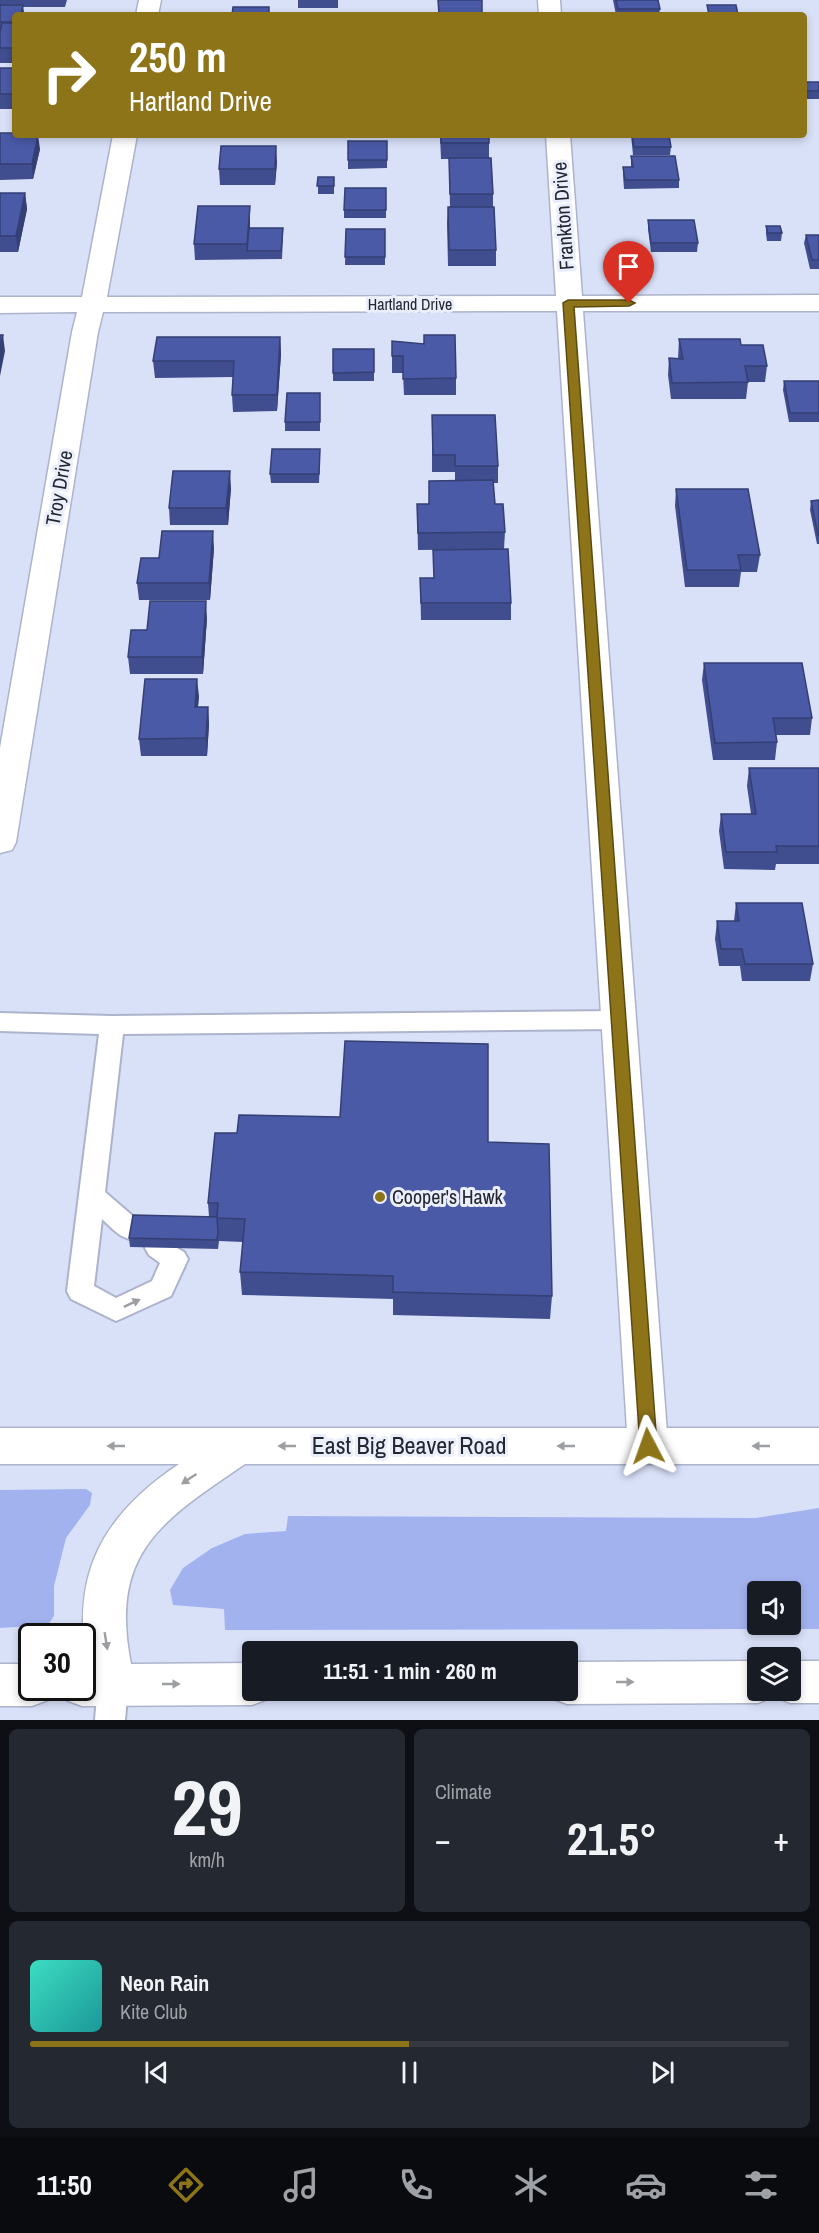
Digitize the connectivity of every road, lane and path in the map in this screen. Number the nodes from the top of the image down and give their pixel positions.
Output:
1 (124, 138) edge
2 (558, 138) edge
3 (568, 303) junction
4 (819, 303) edge
5 (0, 305) edge
6 (92, 305) junction
7 (0, 842) edge
8 (617, 1020) junction
9 (0, 1022) edge
10 (112, 1025) junction
11 (91, 1195) junction
12 (133, 1231) edge
13 (158, 1248) edge
14 (0, 1446) edge
15 (238, 1446) junction
16 (648, 1446) junction
17 (819, 1446) edge
18 (747, 1682) edge
19 (801, 1682) edge
20 (819, 1682) edge
21 (578, 1683) edge
22 (0, 1684) edge
23 (18, 1685) edge
24 (242, 1685) edge
25 (102, 1696) edge

1 - 6 street, Troy Drive
2 - 3 street, Frankton Drive
3 - 4 street, Hartland Drive
3 - 6 street, Hartland Drive
3 - 8 street, Frankton Drive
5 - 6 street, Hartland Drive
6 - 7 street, Troy Drive
8 - 10 lane
8 - 16 street, Frankton Drive
9 - 10 lane
10 - 11 lane
11 - 12 lane
11 -> 13 lane
15 -> 14 street, East Big Beaver Road
16 -> 15 street, East Big Beaver Road
15 -> 25 street
17 -> 16 street, East Big Beaver Road
21 -> 18 street
19 - 20 street
22 - 23 street
25 -> 24 street

